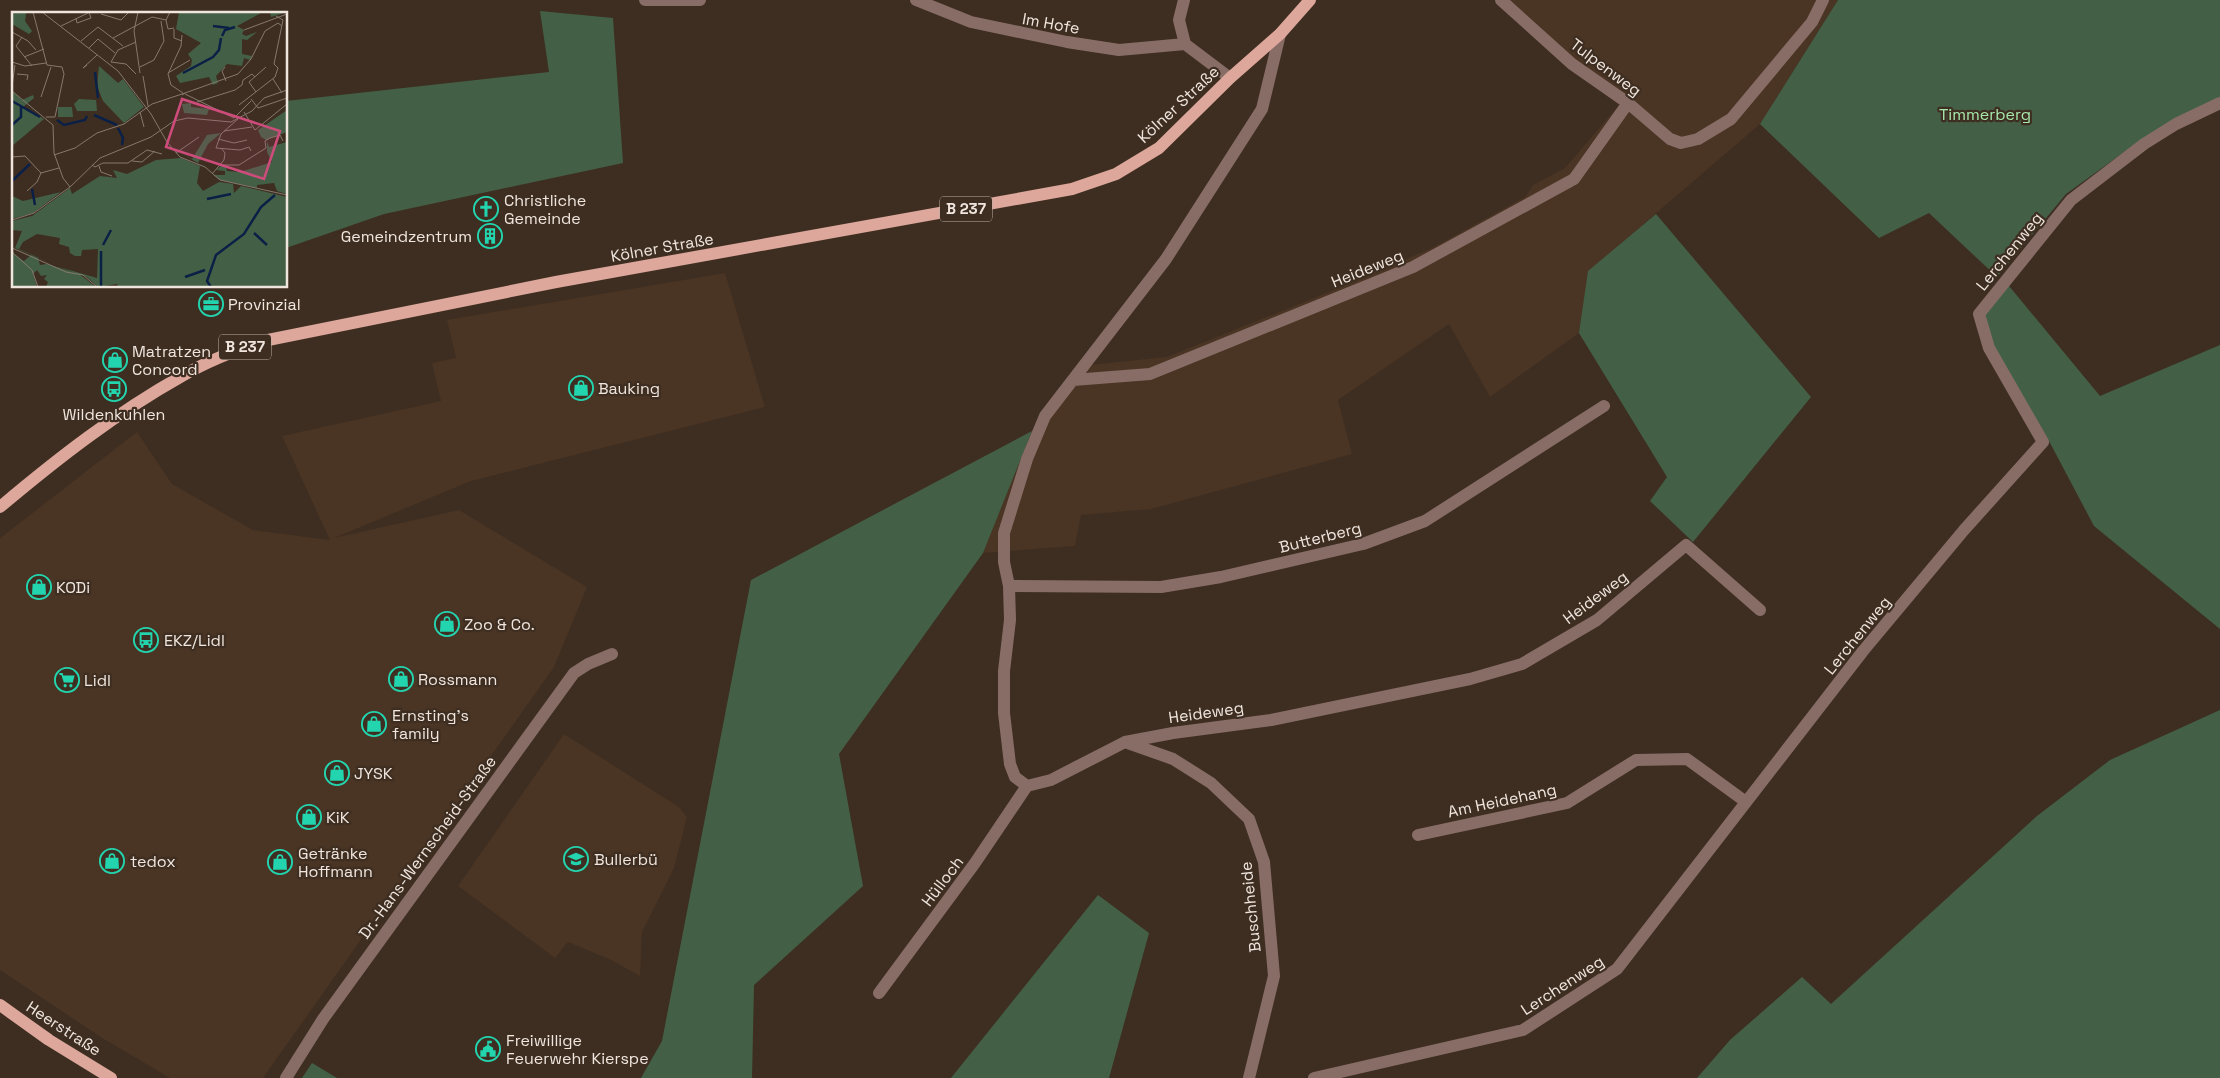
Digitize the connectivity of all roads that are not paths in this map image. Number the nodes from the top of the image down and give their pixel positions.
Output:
1 (645, 0) edge
2 (700, 0) edge
3 (916, 0) edge
4 (1184, 0) edge
5 (1310, 0) edge
6 (1501, 0) edge
7 (1823, 0) edge
8 (1280, 34) junction
9 (1185, 44) junction
10 (1230, 78) junction
11 (1628, 103) junction
12 (2220, 103) edge
13 (1073, 380) junction
14 (1604, 406) dead end
15 (0, 508) edge
16 (1009, 586) junction
17 (1760, 610) dead end
18 (612, 654) dead end
19 (1125, 742) junction
20 (1027, 786) junction
21 (1746, 802) junction
22 (1418, 835) dead end
23 (878, 993) dead end
24 (0, 1005) edge
25 (111, 1078) edge
26 (286, 1078) edge
27 (1249, 1078) edge
28 (1314, 1078) edge

1 - 2 street
3 - 9 street, Im Hofe
4 - 9 street
5 - 8 main road, Kölner Straße / B 237
6 - 11 street, Tulpenweg
7 - 11 street, Tulpenweg
8 - 10 main road, Kölner Straße / B 237
8 - 13 street
9 - 10 street
10 - 15 main road, Kölner Straße / B 237
11 - 13 street, Heideweg
12 - 21 street, Lerchenweg
13 - 16 street
14 - 16 street, Butterberg
16 - 20 street
17 - 19 street, Heideweg
18 - 26 street, Dr.-Hans-Wernscheid-Straße
19 - 20 street, Heideweg
19 - 27 street, Buschheide
20 - 23 street, Hülloch
21 - 22 street, Am Heidehang
21 - 28 street, Lerchenweg
24 - 25 main road, Heerstraße

